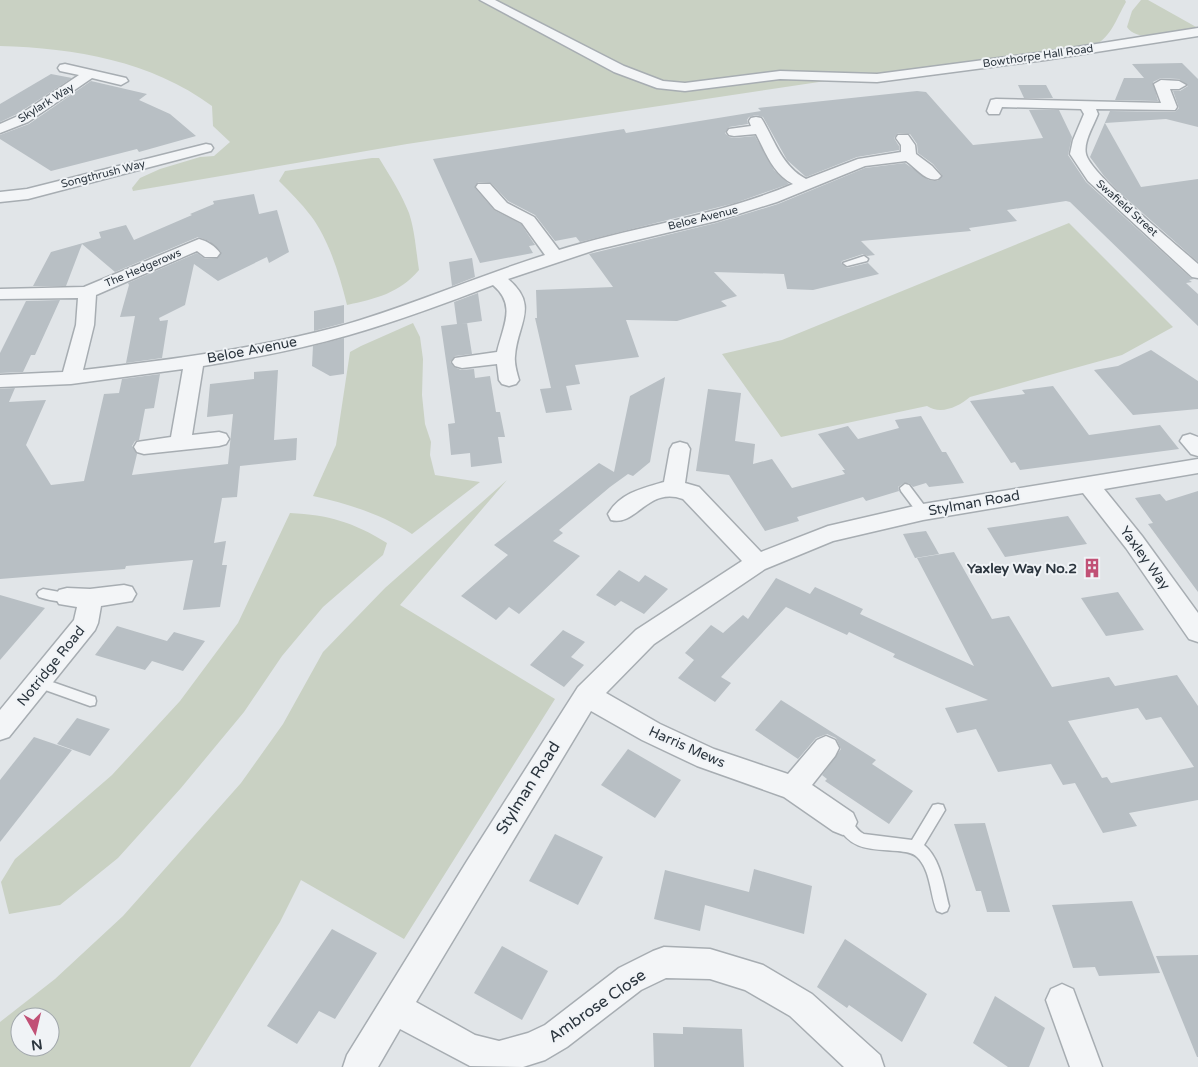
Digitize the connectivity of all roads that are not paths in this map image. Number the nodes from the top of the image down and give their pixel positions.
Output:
1 (486, 0) edge
2 (1198, 32) edge
3 (65, 68) dead end
4 (90, 74) junction
5 (121, 81) dead end
6 (1179, 85) dead end
7 (1086, 105) junction
8 (1170, 107) junction
9 (1188, 108) dead end
10 (994, 111) dead end
11 (0, 129) edge
12 (734, 132) dead end
13 (903, 138) dead end
14 (206, 148) dead end
15 (909, 156) junction
16 (933, 176) dead end
17 (806, 185) junction
18 (484, 187) dead end
19 (0, 197) edge
20 (207, 244) dead end
21 (555, 256) junction
22 (864, 259) dead end
23 (847, 263) dead end
24 (1198, 272) edge
25 (495, 277) junction
26 (87, 292) junction
27 (0, 294) edge
28 (505, 357) junction
29 (194, 362) junction
30 (462, 362) dead end
31 (71, 378) junction
32 (509, 380) dead end
33 (0, 381) edge
34 (219, 438) dead end
35 (180, 443) junction
36 (144, 447) dead end
37 (680, 449) dead end
38 (1198, 466) edge
39 (1089, 485) junction
40 (674, 487) junction
41 (905, 488) dead end
42 (923, 512) junction
43 (620, 514) dead end
44 (756, 563) junction
45 (124, 594) dead end
46 (1198, 632) edge
47 (38, 682) junction
48 (587, 695) junction
49 (90, 701) dead end
50 (0, 729) edge
51 (826, 748) dead end
52 (793, 788) junction
53 (938, 810) dead end
54 (843, 822) joint
55 (916, 848) junction
56 (942, 906) dead end
57 (1062, 1000) dead end
58 (394, 1008) junction
59 (359, 1067) edge
60 (868, 1067) edge
61 (1086, 1067) edge

1 - 2 street, Bowthorpe Hall Road
3 - 4 street
4 - 5 street
4 - 11 street, Skylark Way
6 - 8 street
7 - 8 street
7 - 10 street
7 - 24 street, Swafield Street
8 - 9 street
12 - 17 street
13 - 15 street
14 - 19 street, Songthrush Way
15 - 16 street
15 - 17 street, Beloe Avenue
17 - 21 street, Beloe Avenue
18 - 21 street
20 - 26 street, The Hedgerows
21 - 25 street, Beloe Avenue
22 - 23 lane
25 - 28 street
25 - 29 street, Beloe Avenue
26 - 27 street, The Hedgerows
26 - 31 street, The Hedgerows
28 - 30 street
28 - 32 street
29 - 31 street, Beloe Avenue
29 - 35 street
31 - 33 street, Beloe Avenue
34 - 35 street
35 - 36 street
37 - 40 street
38 - 39 street, Stylman Road
39 - 42 street, Stylman Road
39 - 46 street, Yaxley Way
40 - 43 street
40 - 44 street
41 - 42 lane
42 - 44 street, Stylman Road
44 - 48 street, Stylman Road
45 - 47 street, Notridge Road
47 - 49 lane
47 - 50 street, Notridge Road
48 - 52 street, Harris Mews
48 - 58 street, Stylman Road
51 - 52 street
52 - 54 street, Harris Mews
53 - 55 lane
54 - 55 lane
55 - 56 lane
57 - 61 street
58 - 59 street, Stylman Road
58 - 60 street, Ambrose Close

